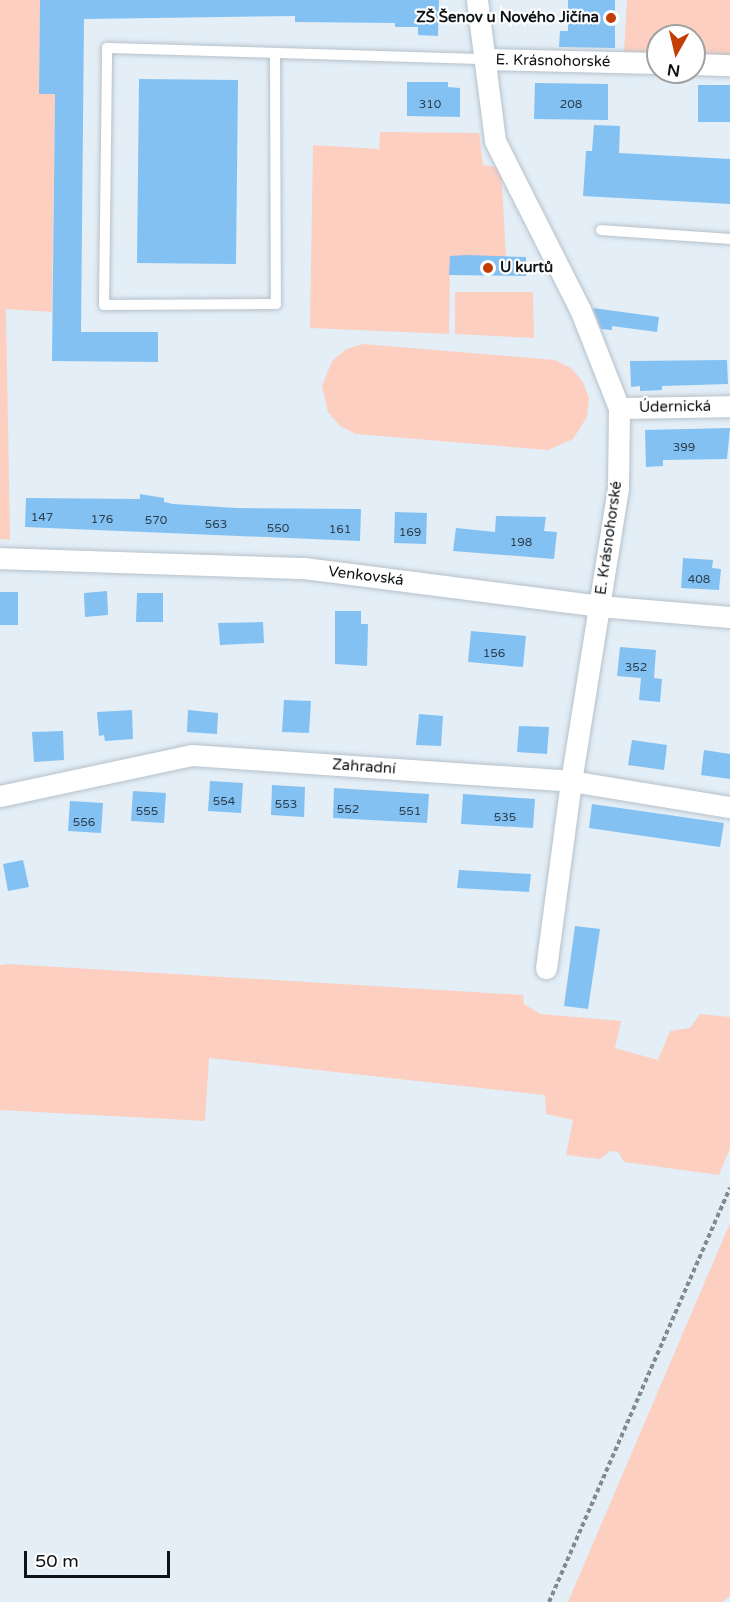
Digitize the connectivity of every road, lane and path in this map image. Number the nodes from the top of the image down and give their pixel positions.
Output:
1 (477, 0) edge
2 (275, 56) junction
3 (484, 59) junction
4 (646, 63) edge
5 (706, 64) edge
6 (730, 65) edge
7 (601, 230) dead end
8 (730, 239) edge
9 (730, 406) edge
10 (619, 408) junction
11 (0, 558) edge
12 (599, 606) junction
13 (730, 617) edge
14 (571, 781) junction
15 (0, 796) edge
16 (730, 807) edge
17 (546, 968) dead end
18 (730, 1188) edge
19 (549, 1602) edge

1 - 3 street, E. Krásnohorské
2 - 2 lane
2 - 3 lane
3 - 4 street, E. Krásnohorské
3 - 10 street, E. Krásnohorské
5 - 6 street
7 - 8 lane
9 - 10 street, Údernická
10 - 12 street, E. Krásnohorské
11 - 12 street, Venkovská
12 - 13 street, Venkovská
12 - 14 street, E. Krásnohorské
14 - 15 street, Zahradní
14 - 16 street, Zahradní
14 - 17 street, E. Krásnohorské
18 - 19 path

